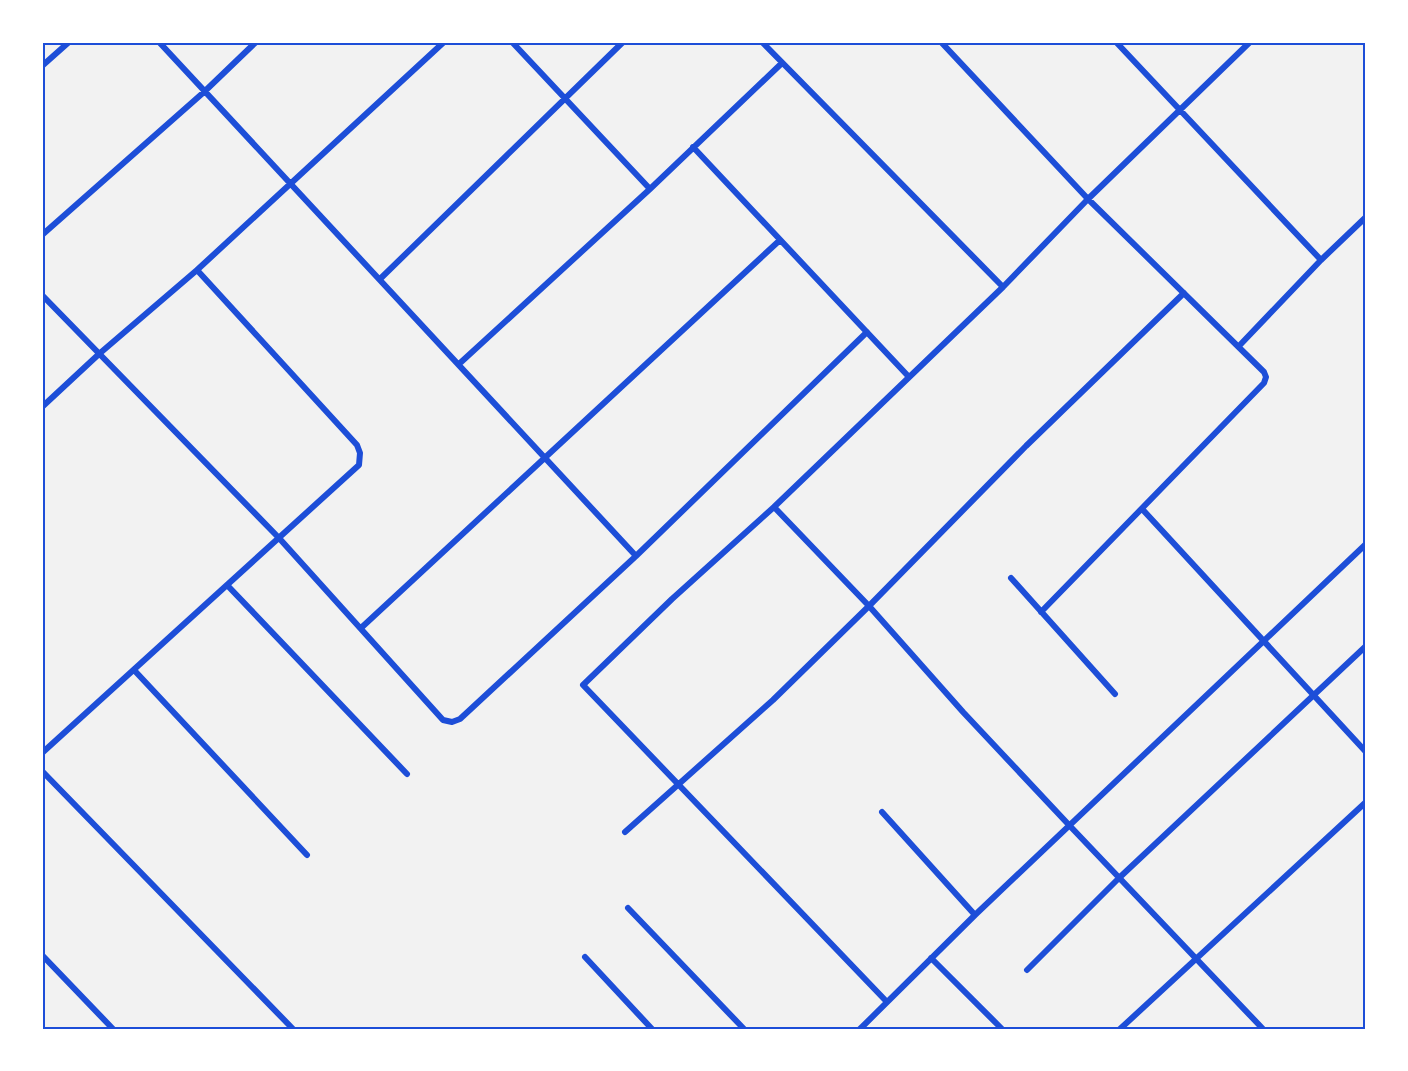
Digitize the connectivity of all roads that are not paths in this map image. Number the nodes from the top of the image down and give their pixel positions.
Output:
1 (69, 42) edge
2 (159, 42) edge
3 (256, 42) edge
4 (444, 42) edge
5 (512, 42) edge
6 (623, 42) edge
7 (762, 42) edge
8 (1116, 42) edge
9 (1250, 42) edge
10 (946, 44) edge
11 (782, 63) junction
12 (42, 66) edge
13 (204, 92) junction
14 (566, 98) junction
15 (1179, 109) junction
16 (693, 147) junction
17 (291, 184) junction
18 (650, 189) junction
19 (1088, 199) junction
20 (1366, 217) edge
21 (42, 235) edge
22 (780, 240) junction
23 (1321, 260) junction
24 (197, 270) junction
25 (380, 279) junction
26 (1003, 287) junction
27 (1184, 293) junction
28 (42, 295) edge
29 (867, 332) junction
30 (1239, 346) junction
31 (99, 354) junction
32 (459, 364) junction
33 (909, 377) junction
34 (42, 407) edge
35 (546, 458) junction
36 (774, 507) junction
37 (1143, 510) junction
38 (279, 538) junction
39 (1366, 544) edge
40 (636, 556) junction
41 (1011, 578) dead end
42 (227, 585) junction
43 (869, 606) junction
44 (1041, 612) junction
45 (361, 628) junction
46 (1263, 641) junction
47 (1366, 646) edge
48 (134, 670) junction
49 (1115, 694) dead end
50 (1314, 696) junction
51 (1366, 752) edge
52 (42, 753) edge
53 (42, 771) edge
54 (407, 774) dead end
55 (678, 784) junction
56 (1366, 802) edge
57 (882, 812) dead end
58 (1069, 825) junction
59 (625, 832) dead end
60 (307, 855) dead end
61 (1119, 878) junction
62 (628, 908) dead end
63 (975, 915) junction
64 (42, 955) edge
65 (585, 957) dead end
66 (931, 958) junction
67 (1197, 960) junction
68 (1027, 970) dead end
69 (887, 1002) junction
70 (113, 1029) edge
71 (293, 1029) edge
72 (652, 1029) edge
73 (744, 1029) edge
74 (860, 1029) edge
75 (1002, 1029) edge
76 (1120, 1029) edge
77 (1263, 1029) edge

1 - 12 street
2 - 13 street
3 - 13 street
4 - 17 street
5 - 14 street
6 - 14 street
7 - 11 street
8 - 15 street
9 - 15 street
10 - 19 street
11 - 16 street
11 - 26 street
13 - 17 street
13 - 21 street
14 - 18 street
14 - 25 street
15 - 19 street
15 - 23 street
16 - 18 street
16 - 22 street
17 - 24 street
17 - 25 street
18 - 32 street
19 - 26 street
19 - 27 street
20 - 23 street
22 - 29 street
22 - 35 street
23 - 30 street
24 - 31 street
24 - 38 street
25 - 32 street
26 - 33 street
27 - 30 street
27 - 43 street
28 - 31 street
29 - 33 street
29 - 40 street
30 - 37 street
31 - 34 street
31 - 38 street
32 - 35 street
33 - 36 street
35 - 40 street
35 - 45 street
36 - 43 street
36 - 55 street
37 - 44 street
37 - 46 street
38 - 42 street
38 - 45 street
39 - 46 street
40 - 45 street
41 - 44 street
42 - 48 street
42 - 54 street
43 - 55 street
43 - 58 street
44 - 49 street
46 - 50 street
46 - 58 street
47 - 50 street
48 - 52 street
48 - 60 street
50 - 51 street
50 - 61 street
53 - 71 street
55 - 59 street
55 - 69 street
56 - 67 street
57 - 63 street
58 - 61 street
58 - 63 street
61 - 67 street
61 - 68 street
62 - 73 street
63 - 66 street
64 - 70 street
65 - 72 street
66 - 69 street
66 - 75 street
67 - 76 street
67 - 77 street
69 - 74 street

